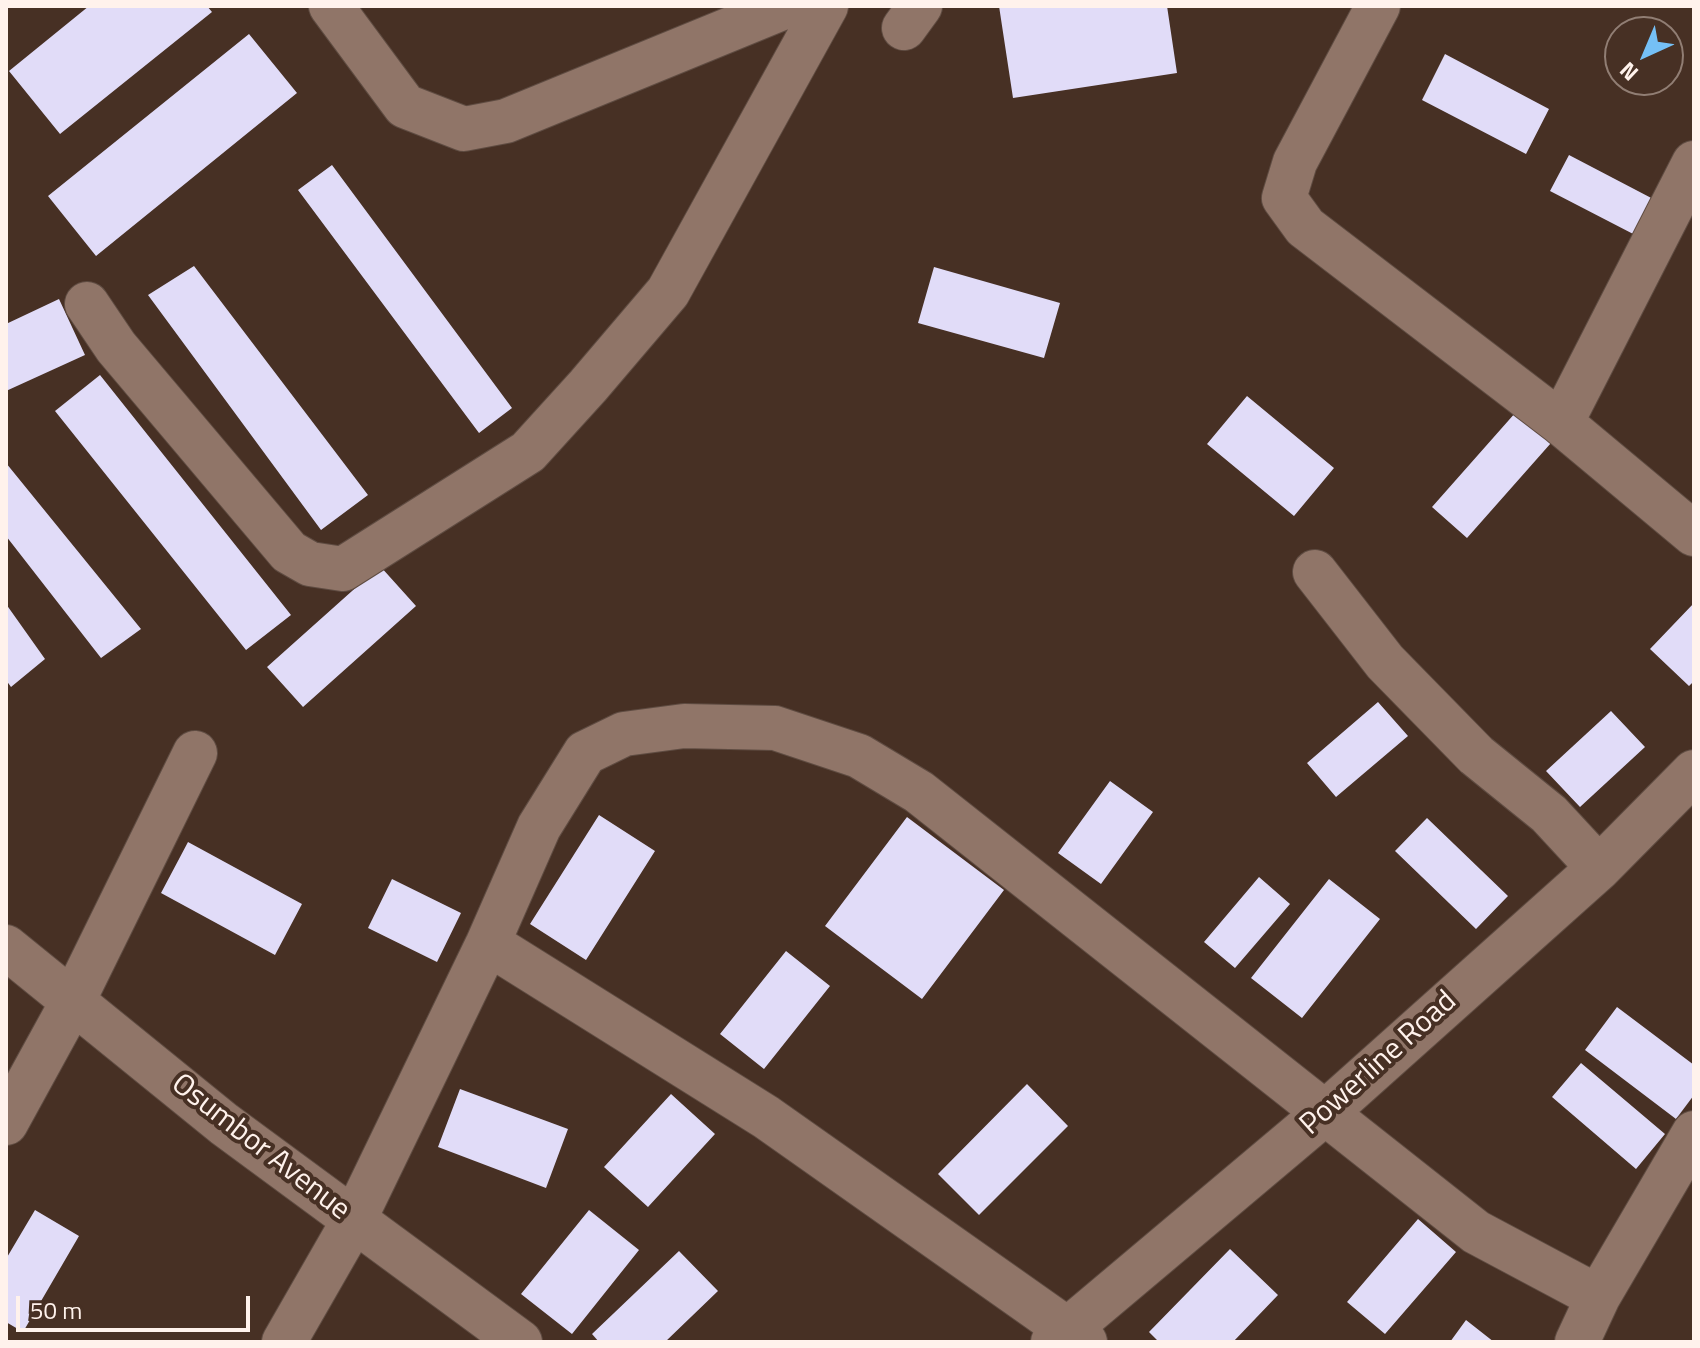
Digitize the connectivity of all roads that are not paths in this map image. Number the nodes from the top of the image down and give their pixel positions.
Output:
1 (331, 6) edge
2 (787, 6) edge
3 (826, 6) edge
4 (1378, 6) edge
5 (1694, 163) edge
6 (87, 304) dead end
7 (1561, 423) junction
8 (1694, 534) edge
9 (1315, 572) dead end
10 (195, 753) dead end
11 (1694, 772) edge
12 (1599, 868) junction
13 (488, 943) junction
14 (6, 947) edge
15 (74, 999) junction
16 (1325, 1113) junction
17 (6, 1123) edge
18 (1694, 1133) edge
19 (354, 1220) junction
20 (1598, 1297) junction
21 (1068, 1338) edge
22 (284, 1342) edge
23 (520, 1342) edge
24 (1577, 1342) edge

1 - 2 street
3 - 6 street
4 - 7 street
5 - 7 street
7 - 8 street
9 - 12 street
10 - 15 street
11 - 12 street, Powerline Road
12 - 16 street, Powerline Road
13 - 16 street
13 - 19 street
13 - 21 street
14 - 15 street, Osumbor Avenue
15 - 17 street
15 - 19 street, Osumbor Avenue
16 - 20 street
16 - 21 street, Powerline Road
18 - 20 street
19 - 22 street
19 - 23 street, Osumbor Avenue
20 - 24 street

